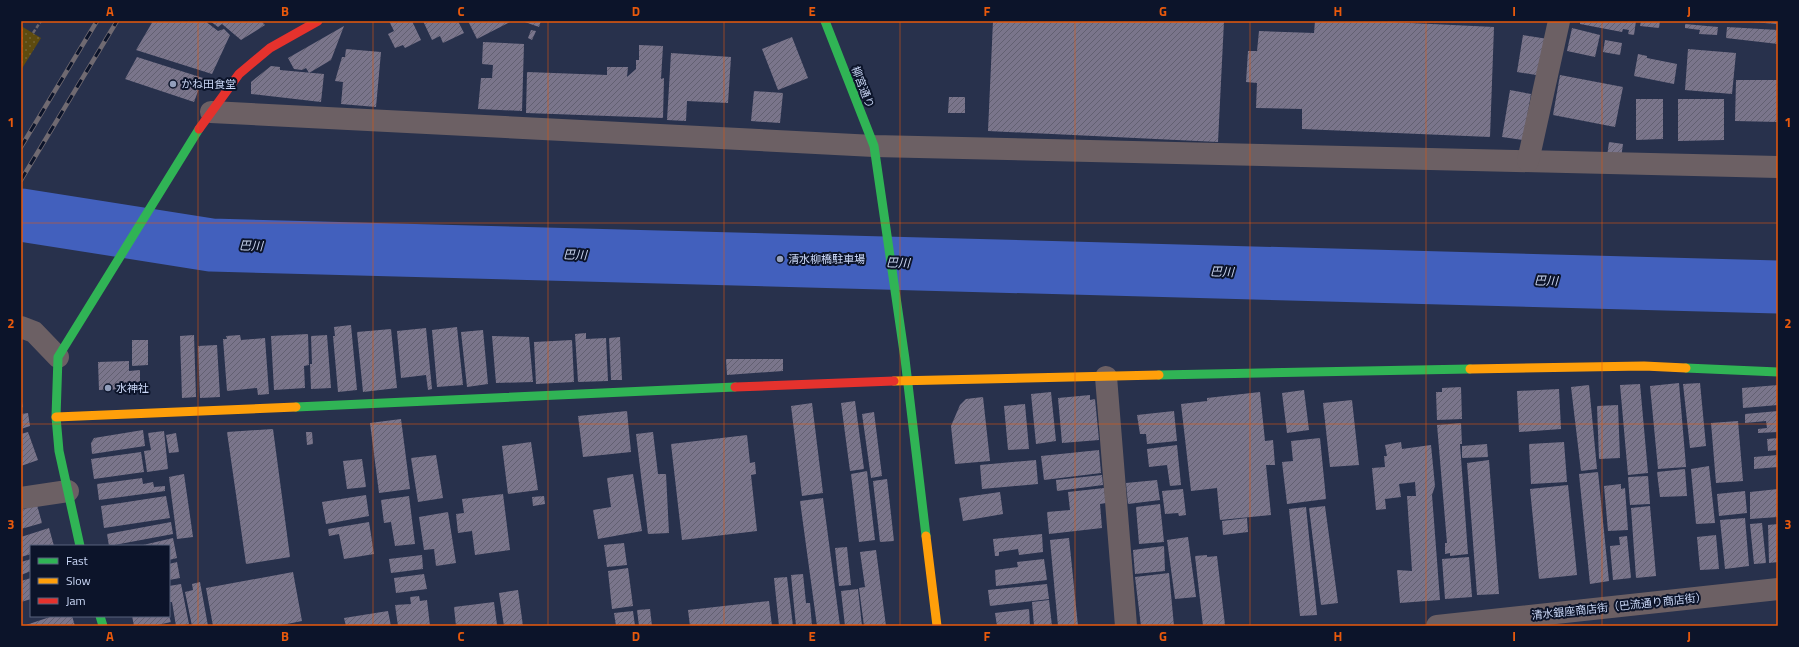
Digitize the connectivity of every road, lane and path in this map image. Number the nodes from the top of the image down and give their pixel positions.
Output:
1 (41, 21) edge
2 (318, 21) edge
3 (824, 21) edge
4 (1559, 21) edge
5 (33, 33) dead end
6 (207, 119) junction
7 (875, 154) junction
8 (1528, 161) junction
9 (1778, 167) edge
10 (21, 327) edge
11 (58, 357) junction
12 (1778, 372) edge
13 (1106, 377) junction
14 (907, 380) junction
15 (56, 417) junction
16 (68, 491) junction
17 (21, 498) edge
18 (80, 545) edge
19 (1778, 589) edge
20 (1450, 625) edge
21 (937, 626) edge
22 (1126, 626) edge

1 - 5 path
2 - 6 street
3 - 7 street, 柳宮通り
4 - 8 street
6 - 7 street
6 - 11 street
7 - 8 street
7 - 14 street, 柳宮通り
8 - 9 street
10 - 11 street
11 - 15 street
12 - 13 street
13 - 14 street
13 - 22 street
14 - 15 street
14 - 21 street, 柳宮通り
15 - 16 street
16 - 17 street
16 - 18 street
19 - 20 street, 清水銀座商店街（巴流通り商店街）

